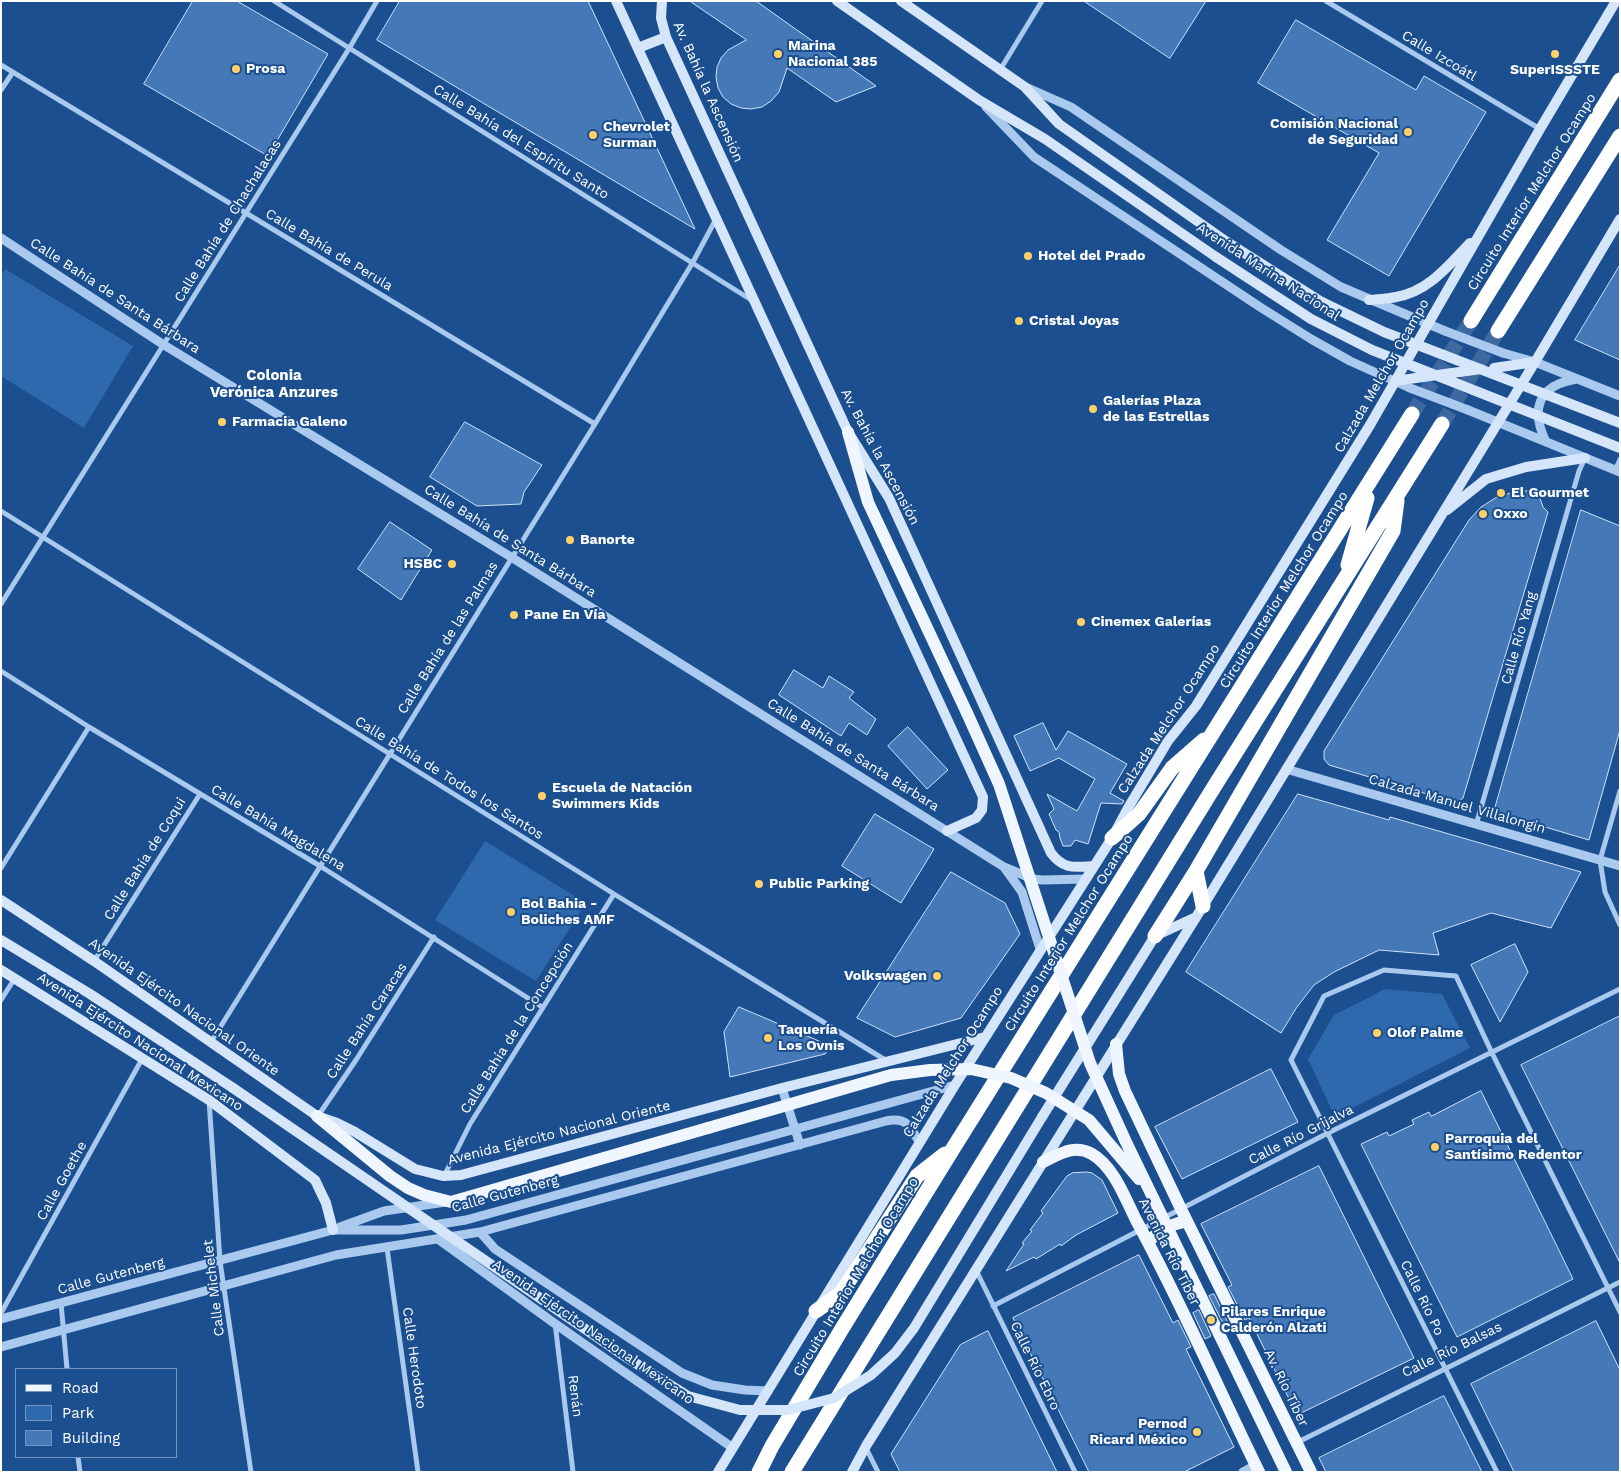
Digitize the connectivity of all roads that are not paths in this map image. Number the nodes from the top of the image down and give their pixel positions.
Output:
1 (274, 1) edge
2 (377, 1) edge
3 (616, 1) edge
4 (662, 1) edge
5 (837, 1) edge
6 (901, 1) edge
7 (1042, 1) edge
8 (1326, 1) edge
9 (1616, 1) edge
10 (666, 37) junction
11 (350, 47) junction
12 (638, 48) junction
13 (1, 65) edge
14 (1000, 70) junction
15 (12, 72) junction
16 (1620, 80) edge
17 (1025, 87) junction
18 (1, 90) edge
19 (979, 100) junction
20 (1540, 130) junction
21 (1620, 136) edge
22 (246, 213) junction
23 (716, 218) junction
24 (1620, 219) edge
25 (1481, 231) junction
26 (2, 239) edge
27 (693, 262) junction
28 (1369, 300) junction
29 (756, 303) junction
30 (1471, 321) tunnel mouth
31 (1429, 323) junction
32 (1498, 331) tunnel mouth
33 (164, 345) junction
34 (1535, 362) junction
35 (1577, 379) junction
36 (1395, 381) junction
37 (1620, 396) edge
38 (1412, 414) tunnel mouth
39 (1498, 422) junction
40 (1620, 423) edge
41 (594, 424) junction
42 (1442, 424) tunnel mouth
43 (848, 432) junction
44 (1546, 442) junction
45 (1620, 448) edge
46 (1585, 458) junction
47 (1620, 459) edge
48 (1618, 471) edge
49 (1372, 480) junction
50 (1397, 496) junction
51 (1, 511) edge
52 (1443, 513) junction
53 (44, 538) junction
54 (511, 557) junction
55 (1343, 584) junction
56 (1, 604) edge
57 (1, 671) edge
58 (89, 727) junction
59 (1216, 729) junction
60 (390, 754) junction
61 (1286, 769) junction
62 (1620, 791) edge
63 (200, 794) junction
64 (1476, 824) junction
65 (947, 831) junction
66 (1112, 838) junction
67 (1600, 860) junction
68 (320, 866) junction
69 (1094, 866) junction
70 (1620, 866) edge
71 (1004, 867) junction
72 (1, 868) edge
73 (1196, 871) junction
74 (1086, 879) junction
75 (614, 894) junction
76 (1, 900) edge
77 (1199, 912) junction
78 (1620, 925) edge
79 (1155, 936) junction
80 (434, 937) junction
81 (1, 940) edge
82 (1040, 949) junction
83 (94, 961) junction
84 (1, 970) edge
85 (15, 978) junction
86 (1620, 989) edge
87 (1, 1000) edge
88 (542, 1007) junction
89 (985, 1037) junction
90 (211, 1042) junction
91 (1116, 1044) junction
92 (1492, 1052) junction
93 (142, 1059) junction
94 (887, 1061) junction
95 (954, 1086) junction
96 (782, 1088) junction
97 (209, 1100) junction
98 (317, 1116) junction
99 (795, 1128) junction
100 (1328, 1133) junction
101 (920, 1142) junction
102 (800, 1145) junction
103 (954, 1147) junction
104 (1043, 1162) junction
105 (443, 1176) junction
106 (1151, 1195) junction
107 (451, 1202) junction
108 (1184, 1215) junction
109 (333, 1230) junction
110 (1142, 1230) junction
111 (480, 1232) junction
112 (438, 1239) junction
113 (1148, 1241) junction
114 (387, 1248) junction
115 (220, 1261) junction
116 (976, 1269) junction
117 (1620, 1282) edge
118 (224, 1287) junction
119 (1608, 1288) junction
120 (61, 1304) junction
121 (993, 1306) junction
122 (816, 1311) junction
123 (1620, 1312) edge
124 (1, 1313) edge
125 (1, 1319) edge
126 (554, 1323) junction
127 (63, 1331) junction
128 (1, 1347) edge
129 (68, 1368) edge
130 (1445, 1368) junction
131 (768, 1391) junction
132 (1297, 1443) junction
133 (866, 1446) junction
134 (733, 1448) junction
135 (78, 1458) edge
136 (1258, 1469) edge
137 (80, 1472) edge
138 (250, 1472) edge
139 (418, 1472) edge
140 (573, 1472) edge
141 (718, 1472) edge
142 (759, 1472) edge
143 (792, 1472) edge
144 (852, 1472) edge
145 (878, 1472) edge
146 (1075, 1472) edge
147 (1243, 1472) edge
148 (1286, 1472) edge
149 (1311, 1472) edge
150 (1497, 1472) edge

1 - 11 street, Calle Bahía del Espíritu Santo
2 - 11 street, Calle Bahía de Chachalacas
3 - 12 main road
4 - 10 main road, Av. Bahía la Ascensión
5 - 19 main road, Avenida Marina Nacional
6 - 14 main road, Avenida Marina Nacional
7 - 14 street
8 - 20 street, Calle Izcoátl
9 - 20 main road, Calzada Melchor Ocampo
10 - 12 main road
10 - 43 main road, Av. Bahía la Ascensión
11 - 22 street, Calle Bahía de Chachalacas
11 - 27 street, Calle Bahía del Espíritu Santo
12 - 23 main road
13 - 15 street, Calle Bahía de Perula
14 - 17 main road, Avenida Marina Nacional
15 - 18 street
15 - 22 street, Calle Bahía de Perula
16 - 30 highway, Circuito Interior Melchor Ocampo
17 - 28 street, Avenida Marina Nacional
17 - 40 main road, Avenida Marina Nacional, bridge
19 - 36 street, Avenida Marina Nacional
19 - 45 main road, Avenida Marina Nacional, bridge
20 - 25 main road, Calzada Melchor Ocampo
21 - 32 highway
22 - 33 street, Calle Bahía de Chachalacas
22 - 41 street, Calle Bahía de Perula
23 - 27 street, Calle Bahía de las Palmas
23 - 29 main road
24 - 34 main road
25 - 28 main road
25 - 31 main road, Calzada Melchor Ocampo
26 - 33 street, Calle Bahía de Santa Bárbara
27 - 29 street, Calle Bahía del Espíritu Santo
27 - 41 street, Calle Bahía de las Palmas
28 - 31 street, Avenida Marina Nacional
29 - 65 main road
31 - 34 street, Avenida Marina Nacional, bridge
31 - 36 main road, Calzada Melchor Ocampo
33 - 53 street, Calle Bahía de Chachalacas
33 - 54 street, Calle Bahía de Santa Bárbara
34 - 35 street, Avenida Marina Nacional
34 - 36 main road, bridge
34 - 39 main road
35 - 37 street, Avenida Marina Nacional
35 - 44 street
36 - 39 street, Avenida Marina Nacional, bridge
36 - 66 main road, Calzada Melchor Ocampo
38 - 49 highway, Circuito Interior Melchor Ocampo
39 - 44 street, Avenida Marina Nacional
39 - 52 main road
41 - 54 street, Calle Bahía de las Palmas
42 - 50 highway
43 - 69 main road, Av. Bahía la Ascensión
43 - 106 main road, bridge
44 - 46 street, Avenida Marina Nacional
46 - 48 street, Avenida Marina Nacional
46 - 52 main road
46 - 64 street, Calle Río Yang
47 - 48 street
49 - 55 highway
49 - 59 highway, Circuito Interior Melchor Ocampo
50 - 55 highway
50 - 73 highway
51 - 53 street, Calle Bahía de Todos los Santos
52 - 61 main road
53 - 56 street, Calle Bahía de Chachalacas
53 - 60 street, Calle Bahía de Todos los Santos
54 - 60 street, Calle Bahía de las Palmas
54 - 65 street, Calle Bahía de Santa Bárbara
55 - 143 highway
57 - 58 street, Calle Bahía Magdalena
58 - 63 street, Calle Bahía Magdalena
58 - 72 street
59 - 66 highway
59 - 103 highway, Circuito Interior Melchor Ocampo
60 - 68 street, Calle Bahía de las Palmas
60 - 75 street, Calle Bahía de Todos los Santos
61 - 64 street, Calzada Manuel Villalongín
61 - 77 main road
62 - 67 street
63 - 68 street, Calle Bahía Magdalena
63 - 83 street, Calle Bahía de Coqui
64 - 67 street, Calzada Manuel Villalongín
65 - 71 street, Calle Bahía de Santa Bárbara
66 - 69 main road, Calzada Melchor Ocampo
67 - 70 street, Calzada Manuel Villalongín
67 - 78 street
68 - 80 street, Calle Bahía Magdalena
68 - 90 street, Calle Bahía de las Palmas
69 - 74 main road, Calzada Melchor Ocampo
71 - 74 street
71 - 82 street
73 - 77 highway
73 - 79 highway
74 - 82 main road, Calzada Melchor Ocampo
75 - 88 street, Calle Bahía de la Concepción
75 - 94 street, Calle Bahía de Todos los Santos
76 - 83 main road, Avenida Ejército Nacional Oriente
77 - 79 main road
77 - 91 main road
79 - 81 main road, bridge
80 - 88 street, Calle Bahía Magdalena
80 - 98 street, Calle Bahía Caracas
82 - 89 main road, Calzada Melchor Ocampo
83 - 90 main road, Avenida Ejército Nacional Oriente
84 - 85 main road, Avenida Ejército Nacional Mexicano
85 - 87 street
85 - 93 main road, Avenida Ejército Nacional Mexicano
86 - 92 street, Calle Río Grijalva
88 - 105 street, Calle Bahía de la Concepción
89 - 94 main road, Avenida Ejército Nacional Oriente
89 - 95 main road, Calzada Melchor Ocampo
90 - 98 main road, Avenida Ejército Nacional Oriente
91 - 104 main road
91 - 108 main road
92 - 100 street, Calle Río Grijalva
92 - 100 street, Calle Río Po
92 - 119 street
93 - 97 main road, Avenida Ejército Nacional Mexicano
93 - 124 street, Calle Goethe
94 - 96 main road, Avenida Ejército Nacional Oriente
95 - 99 street, Calle Gutenberg
95 - 101 main road, Calzada Melchor Ocampo
96 - 99 street
96 - 105 main road, Avenida Ejército Nacional Oriente
97 - 109 main road, Avenida Ejército Nacional Mexicano
97 - 115 street, Calle Michelet
98 - 105 main road, Avenida Ejército Nacional Oriente
98 - 107 main road
99 - 102 street
99 - 109 street, Calle Gutenberg
100 - 108 street, Calle Río Grijalva
100 - 130 street, Calle Río Po
101 - 102 street, Calle Gutenberg
101 - 122 main road, Calzada Melchor Ocampo
102 - 111 street, Calle Gutenberg
103 - 122 highway
103 - 142 highway, Circuito Interior Melchor Ocampo
104 - 110 main road, Avenida Río Tíber
104 - 116 main road
106 - 107 main road, bridge
106 - 148 main road, bridge
107 - 109 street
108 - 110 street, Calle Río Grijalva
108 - 113 main road
108 - 132 main road, Av. Río Tíber
109 - 115 street, Calle Gutenberg
110 - 113 main road, Avenida Río Tíber
110 - 121 street, Calle Río Grijalva
111 - 112 street, Calle Gutenberg
111 - 131 street
112 - 114 street, Calle Gutenberg
112 - 126 street, Avenida Ejército Nacional Mexicano
113 - 136 main road, Avenida Río Tíber
114 - 118 street, Calle Gutenberg
114 - 139 street, Calle Herodoto
115 - 118 street, Calle Michelet
115 - 120 street, Calle Gutenberg
116 - 121 street, Calle Río Ebro
116 - 133 main road
117 - 119 street, Calle Río Balsas
118 - 127 street, Calle Gutenberg
118 - 138 street, Calle Michelet
119 - 123 street
119 - 130 street, Calle Río Balsas
120 - 125 street, Calle Gutenberg
120 - 127 street
121 - 146 street, Calle Río Ebro
122 - 131 main road, Calzada Melchor Ocampo
126 - 134 street, Avenida Ejército Nacional Mexicano
126 - 140 street, Renán
127 - 128 street, Calle Gutenberg
127 - 129 street
130 - 132 street, Calle Río Balsas
130 - 150 street, Calle Río Po
131 - 134 main road, Calzada Melchor Ocampo
132 - 149 main road, Av. Río Tíber
133 - 144 main road
133 - 145 street
134 - 141 main road, Calzada Melchor Ocampo
135 - 137 street
136 - 147 street

